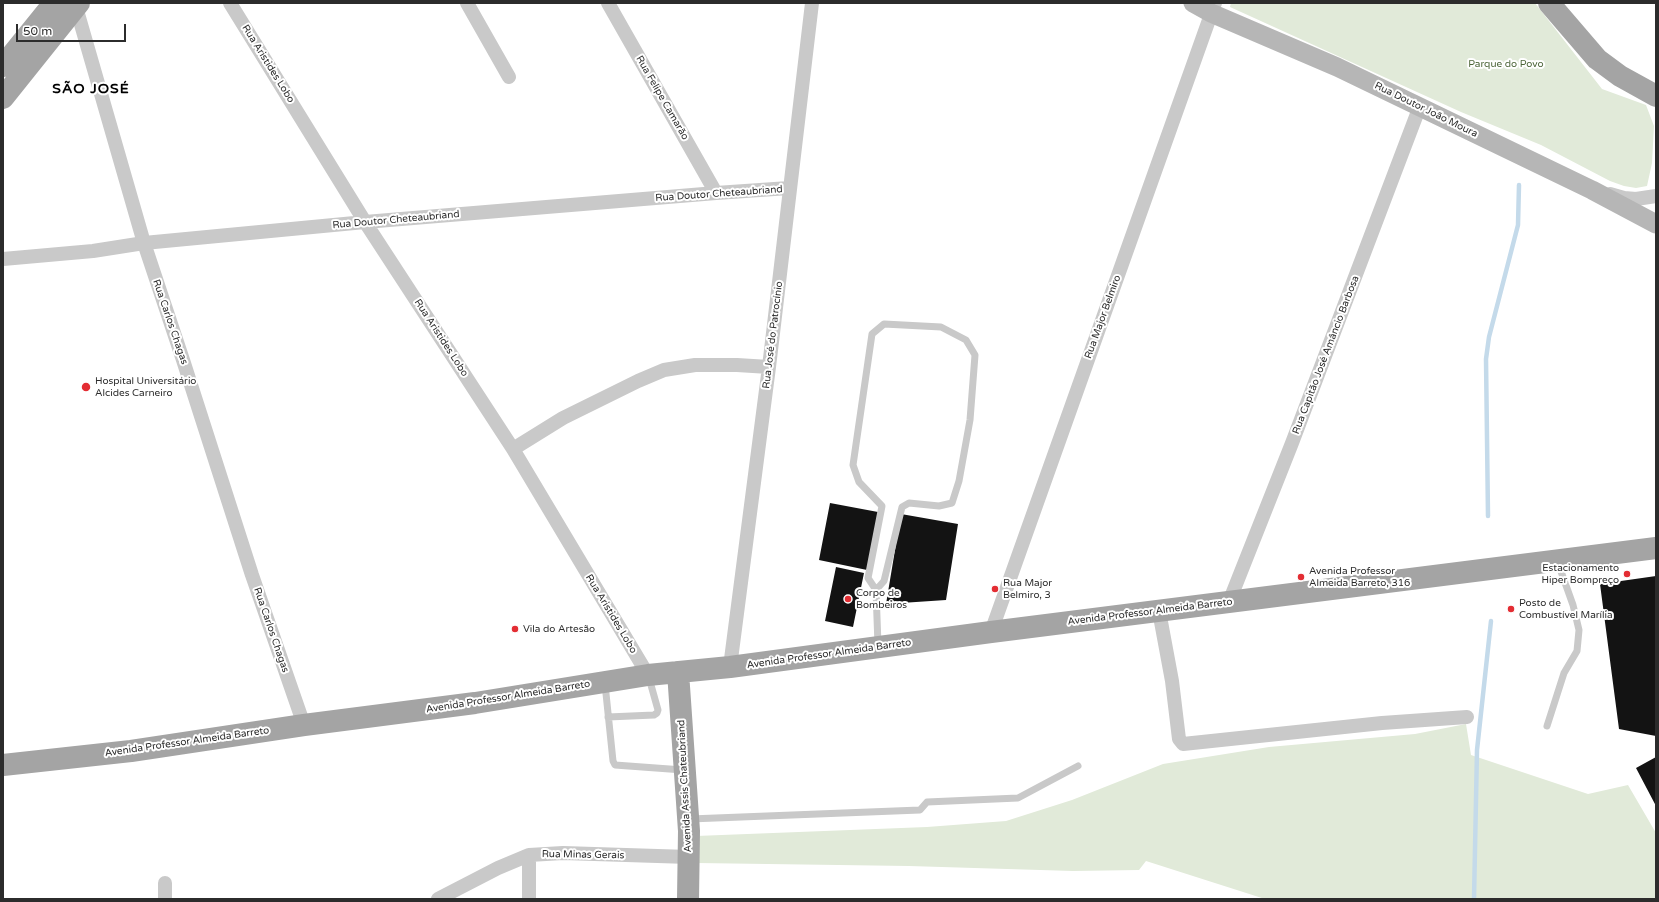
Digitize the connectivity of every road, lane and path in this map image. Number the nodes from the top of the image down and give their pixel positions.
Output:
1 (54, 3) edge
2 (230, 3) edge
3 (467, 3) edge
4 (608, 3) edge
5 (812, 3) edge
6 (1193, 3) edge
7 (1549, 3) edge
8 (78, 5) edge
9 (1213, 8) edge
10 (3, 66) edge
11 (509, 77) dead end
12 (1656, 96) edge
13 (3, 98) edge
14 (1420, 106) junction
15 (790, 188) junction
16 (1592, 190) junction
17 (716, 193) junction
18 (1656, 196) edge
19 (365, 222) junction
20 (1656, 224) edge
21 (144, 243) junction
22 (3, 259) edge
23 (769, 367) junction
24 (513, 449) junction
25 (1656, 548) edge
26 (1557, 561) junction
27 (876, 590) junction
28 (1229, 602) junction
29 (1159, 611) junction
30 (991, 632) junction
31 (878, 647) junction
32 (730, 667) junction
33 (678, 672) junction
34 (648, 675) junction
35 (605, 682) junction
36 (608, 717) junction
37 (1466, 717) dead end
38 (304, 725) junction
39 (1547, 726) dead end
40 (3, 766) edge
41 (1078, 766) dead end
42 (685, 770) junction
43 (688, 819) junction
44 (529, 855) junction
45 (689, 857) junction
46 (165, 883) dead end
47 (165, 899) edge
48 (438, 899) edge
49 (529, 899) edge
50 (688, 899) edge

1 - 10 main road
2 - 19 street, Rua Aristides Lobo
3 - 11 street
4 - 17 street, Rua Felipe Camarão
5 - 15 street, Rua José do Patrocínio
6 - 9 main road, Rua Doutor João Moura
7 - 12 main road
8 - 13 main road
8 - 21 street, Rua Carlos Chagas
9 - 14 main road, Rua Doutor João Moura
9 - 30 street, Rua Major Belmiro
14 - 16 main road, Rua Doutor João Moura
14 - 28 street, Rua Capitão José Amâncio Barbosa
15 - 17 street, Rua Doutor Cheteaubriand
15 - 23 street, Rua José do Patrocínio
16 - 18 street
16 - 20 main road, Rua Doutor João Moura
17 - 19 street, Rua Doutor Cheteaubriand
19 - 21 street, Rua Doutor Cheteaubriand
19 - 24 street, Rua Aristides Lobo
21 - 22 street, Rua Doutor Cheteaubriand
21 - 38 street, Rua Carlos Chagas
23 - 24 street
23 - 32 street, Rua José do Patrocínio
24 - 34 street, Rua Aristides Lobo
25 - 26 main road, Avenida Professor Almeida Barreto
26 - 28 main road, Avenida Professor Almeida Barreto
26 - 39 lane
27 - 27 lane
27 - 31 lane
28 - 29 main road, Avenida Professor Almeida Barreto
29 - 30 main road, Avenida Professor Almeida Barreto
29 - 37 street
30 - 31 main road, Avenida Professor Almeida Barreto
31 - 32 main road, Avenida Professor Almeida Barreto
32 - 33 main road, Avenida Professor Almeida Barreto
33 - 34 main road, Avenida Professor Almeida Barreto
33 - 42 main road, Avenida Assis Chateubriand
34 - 35 main road, Avenida Professor Almeida Barreto
34 - 36 lane
35 - 36 lane
35 - 38 main road, Avenida Professor Almeida Barreto
36 - 42 lane
38 - 40 main road, Avenida Professor Almeida Barreto
41 - 43 lane
42 - 43 main road, Avenida Assis Chateubriand
43 - 45 main road, Avenida Assis Chateubriand
44 - 45 street, Rua Minas Gerais
44 - 48 street, Rua Minas Gerais
44 - 49 street
45 - 50 main road, Avenida Assis Chateubriand
46 - 47 street

